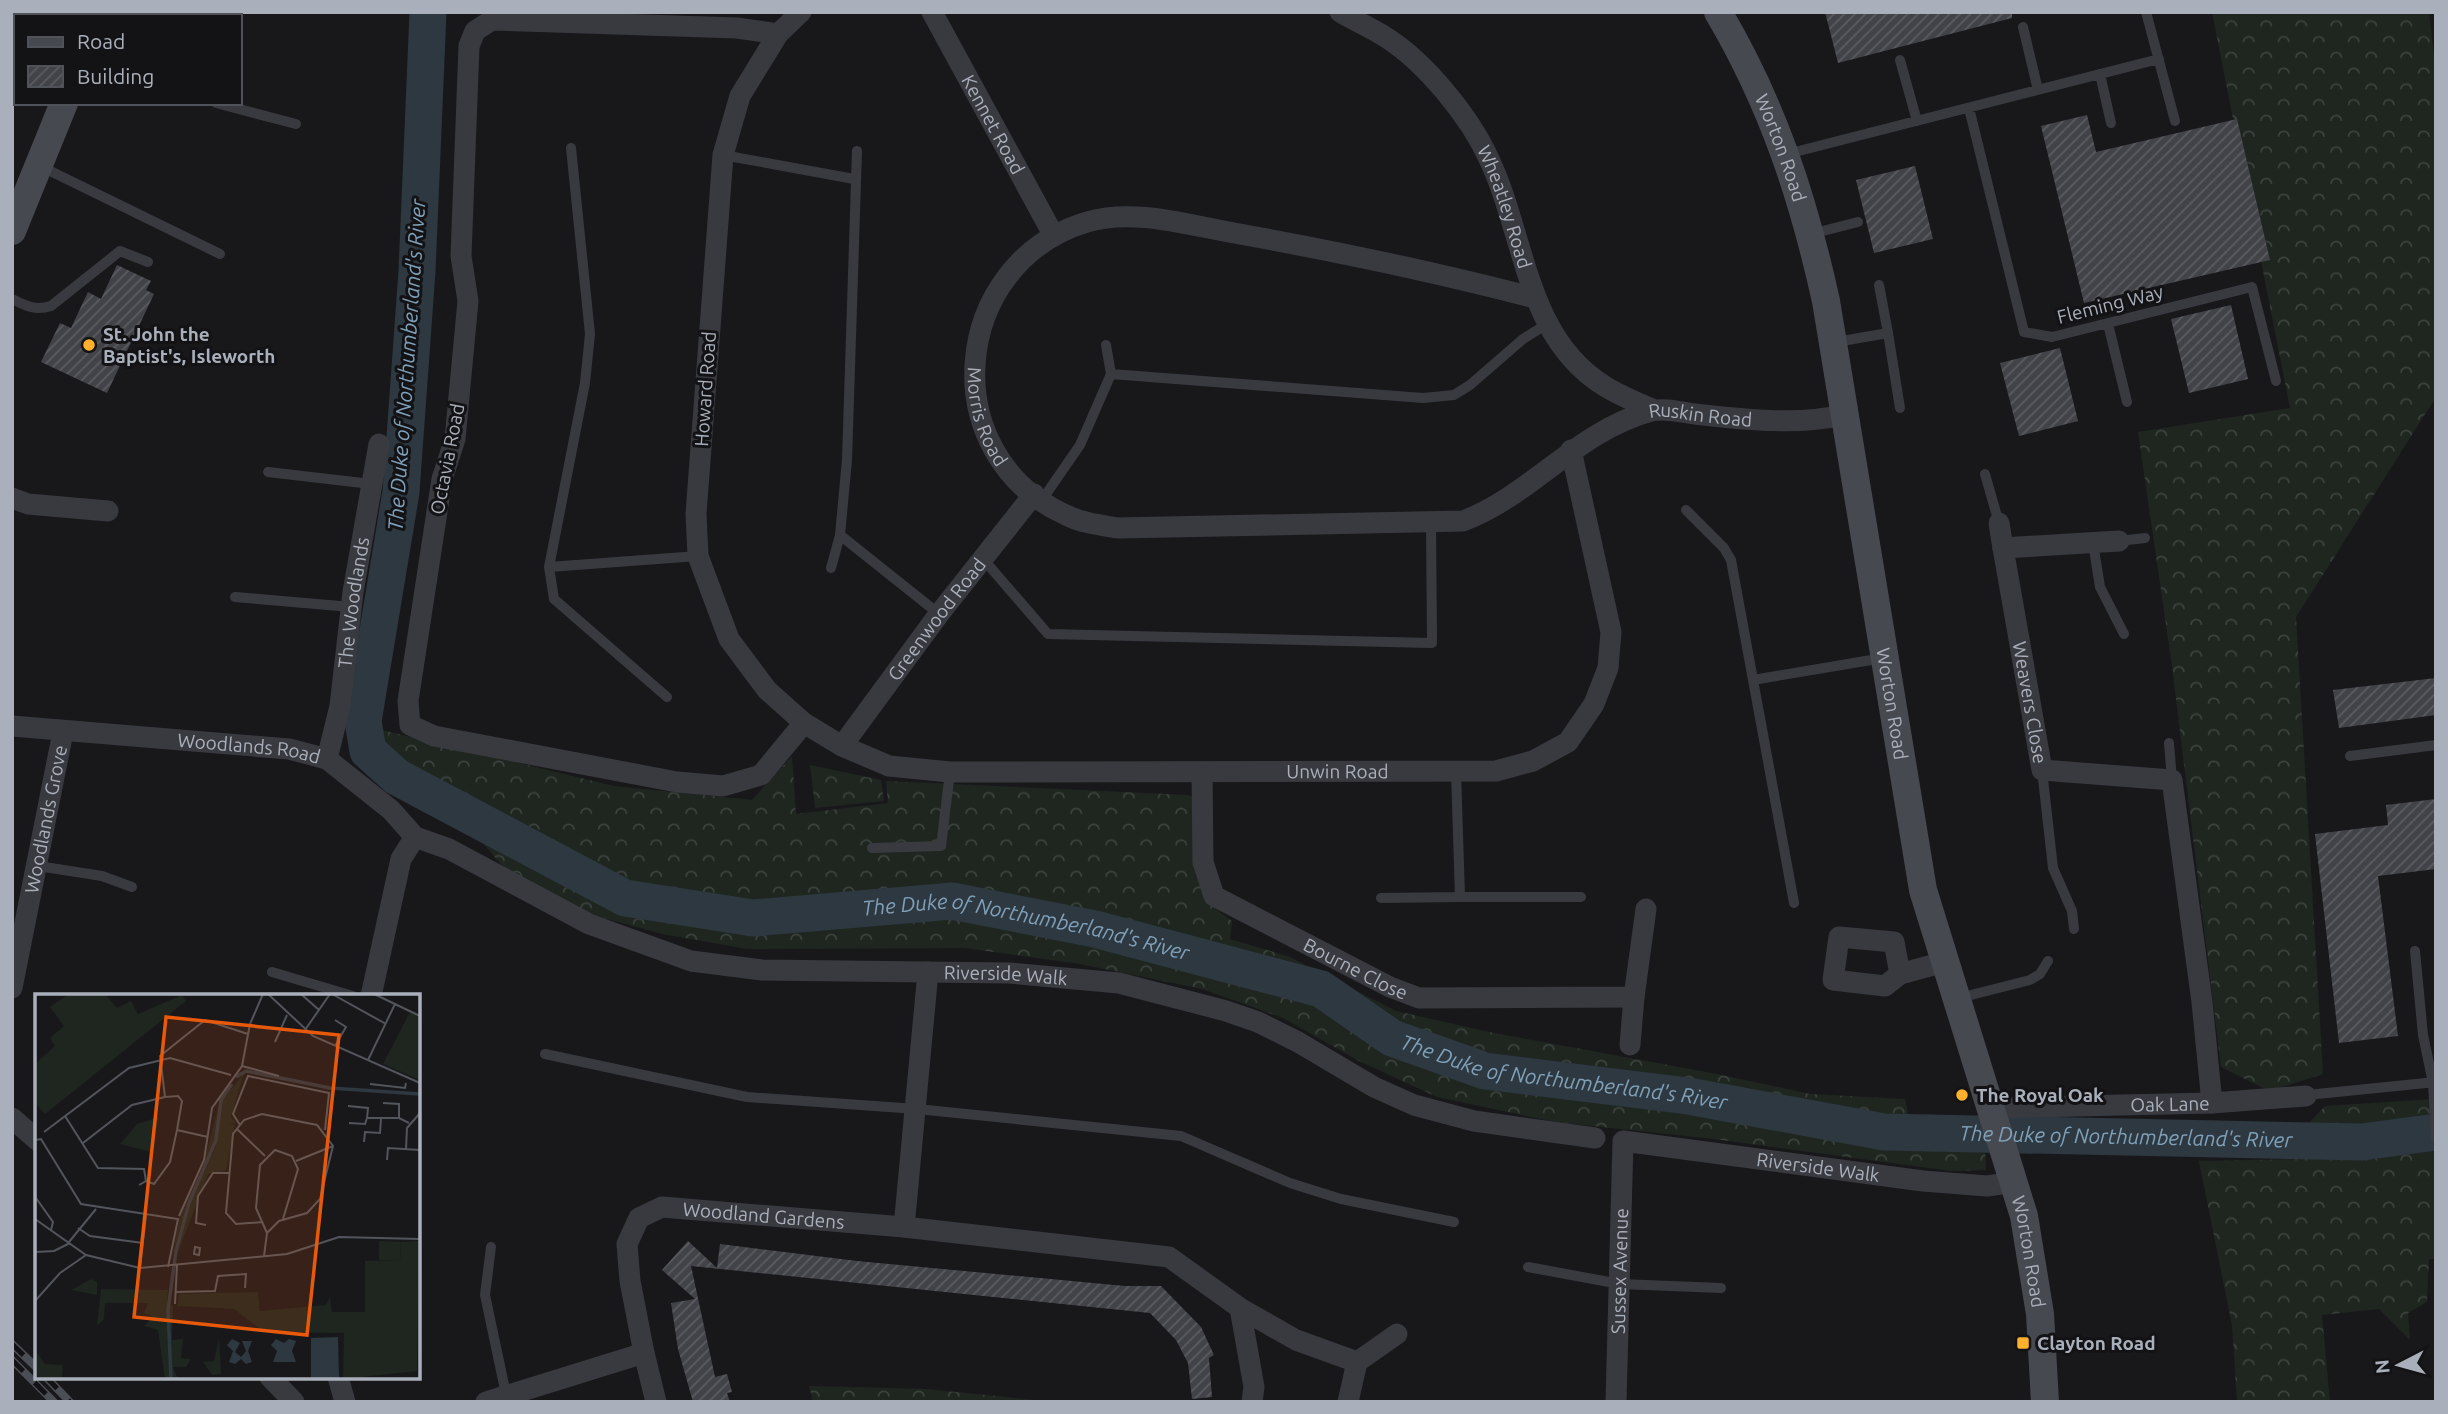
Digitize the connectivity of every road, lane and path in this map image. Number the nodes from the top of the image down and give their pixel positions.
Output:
1 (801, 12) edge
2 (932, 12) edge
3 (1340, 12) edge
4 (1718, 12) edge
5 (2146, 12) edge
6 (2022, 27) dead end
7 (778, 34) junction
8 (2159, 59) junction
9 (1900, 60) dead end
10 (2100, 75) junction
11 (2038, 90) junction
12 (63, 105) edge
13 (224, 105) edge
14 (1969, 108) junction
15 (1917, 121) junction
16 (2175, 121) dead end
17 (2111, 123) dead end
18 (296, 124) dead end
19 (571, 148) dead end
20 (857, 151) dead end
21 (1787, 153) junction
22 (723, 155) junction
23 (40, 166) junction
24 (854, 178) junction
25 (1858, 222) dead end
26 (12, 231) edge
27 (1811, 234) junction
28 (1054, 236) junction
29 (220, 254) dead end
30 (148, 262) dead end
31 (1879, 285) dead end
32 (1535, 298) junction
33 (12, 299) edge
34 (1547, 324) junction
35 (2108, 324) junction
36 (1888, 333) junction
37 (1833, 343) junction
38 (1106, 345) dead end
39 (1111, 374) junction
40 (2276, 381) dead end
41 (2127, 402) dead end
42 (1900, 408) dead end
43 (1654, 410) junction
44 (1843, 415) junction
45 (379, 444) dead end
46 (1571, 450) junction
47 (268, 472) dead end
48 (1985, 474) dead end
49 (371, 484) junction
50 (1038, 497) junction
51 (12, 498) edge
52 (1686, 510) dead end
53 (108, 511) dead end
54 (1431, 523) junction
55 (1999, 523) joint
56 (840, 535) junction
57 (2145, 538) dead end
58 (2119, 541) joint
59 (2093, 543) junction
60 (2003, 548) junction
61 (698, 556) junction
62 (985, 560) junction
63 (549, 567) junction
64 (831, 568) dead end
65 (235, 597) dead end
66 (351, 607) junction
67 (939, 614) junction
68 (2124, 634) dead end
69 (1885, 657) junction
70 (1753, 680) junction
71 (667, 697) dead end
72 (804, 723) junction
73 (12, 726) edge
74 (63, 732) junction
75 (2169, 743) dead end
76 (2436, 745) edge
77 (842, 746) junction
78 (2350, 756) dead end
79 (327, 759) junction
80 (2042, 770) junction
81 (950, 772) junction
82 (1202, 772) junction
83 (1456, 772) junction
84 (2172, 779) junction
85 (415, 837) junction
86 (872, 848) dead end
87 (38, 866) junction
88 (132, 887) dead end
89 (1460, 897) junction
90 (1581, 897) dead end
91 (1381, 898) dead end
92 (1794, 903) dead end
93 (1646, 909) dead end
94 (2074, 929) dead end
95 (2415, 951) dead end
96 (2048, 961) dead end
97 (1944, 962) junction
98 (272, 972) dead end
99 (928, 972) junction
100 (1900, 974) dead end
101 (12, 988) edge
102 (346, 994) edge
103 (371, 994) edge
104 (1634, 997) junction
105 (1956, 998) junction
106 (1630, 1045) dead end
107 (545, 1054) dead end
108 (2434, 1082) edge
109 (2311, 1095) joint
110 (2212, 1103) junction
111 (916, 1109) junction
112 (1995, 1114) junction
113 (12, 1118) edge
114 (35, 1138) edge
115 (1595, 1139) dead end
116 (2436, 1139) edge
117 (1623, 1142) joint
118 (2011, 1170) junction
119 (1454, 1222) dead end
120 (904, 1227) junction
121 (491, 1247) dead end
122 (1528, 1267) dead end
123 (1620, 1284) junction
124 (1721, 1289) dead end
125 (1240, 1308) junction
126 (1397, 1334) dead end
127 (644, 1353) junction
128 (1357, 1362) junction
129 (272, 1379) edge
130 (339, 1379) edge
131 (500, 1400) edge
132 (294, 1402) edge
133 (345, 1402) edge
134 (656, 1402) edge
135 (1252, 1402) edge
136 (1348, 1402) edge
137 (1616, 1402) edge
138 (1634, 1402) edge
139 (2045, 1402) edge

1 - 7 street
2 - 28 street, Kennet Road
3 - 32 street, Wheatley Road
4 - 21 street, Worton Road
5 - 8 lane
6 - 11 lane
7 - 22 street, Howard Road
7 - 72 street, Octavia Road
8 - 10 lane
8 - 16 lane
9 - 15 lane
10 - 11 lane
10 - 17 lane
11 - 14 lane
12 - 23 street
13 - 18 lane
14 - 15 lane
14 - 35 lane, Fleming Way
15 - 21 lane
19 - 63 lane
20 - 24 lane
21 - 27 street, Worton Road
22 - 24 lane
22 - 61 street, Howard Road
23 - 26 street
23 - 29 lane
24 - 56 lane
25 - 27 lane
27 - 37 street, Worton Road
28 - 32 street, Morris Road
28 - 50 street, Morris Road
30 - 33 lane
31 - 36 lane
32 - 34 street, Wheatley Road
34 - 39 lane
34 - 43 street, Wheatley Road
35 - 40 lane, Fleming Way
35 - 41 lane
36 - 37 lane
36 - 42 lane
37 - 44 street, Worton Road
38 - 39 lane
39 - 50 lane
43 - 44 street, Ruskin Road
43 - 46 street, Ruskin Road
44 - 69 street, Worton Road
45 - 49 street, The Woodlands
46 - 54 street, Morris Road
46 - 83 street, Unwin Road
47 - 49 lane
48 - 55 lane
49 - 66 street, The Woodlands
50 - 54 street, Morris Road
50 - 62 street, Greenwood Road
51 - 53 street
52 - 70 lane
54 - 62 lane
55 - 60 street, Weavers Close
56 - 64 lane
56 - 67 lane
57 - 58 lane
58 - 59 street
59 - 60 street
59 - 68 lane
60 - 80 street, Weavers Close
61 - 63 lane
61 - 72 street, Howard Road
62 - 67 street, Greenwood Road
63 - 71 lane
65 - 66 lane
66 - 79 street, The Woodlands
67 - 77 street, Greenwood Road
69 - 70 lane
69 - 97 street, Worton Road
70 - 92 lane
72 - 77 street, Unwin Road
73 - 74 street, Woodlands Road
74 - 79 street, Woodlands Road
74 - 87 street, Woodlands Grove
75 - 84 lane
76 - 78 lane
77 - 81 street, Unwin Road
79 - 85 street, Woodlands Road
80 - 84 street, Weavers Close
80 - 94 lane
81 - 82 street, Unwin Road
81 - 86 lane
82 - 83 street, Unwin Road
82 - 104 street, Bourne Close
83 - 89 lane
84 - 110 street
85 - 99 street, Riverside Walk
85 - 103 street
87 - 88 lane
87 - 101 street, Woodlands Grove
89 - 90 lane
89 - 91 lane
93 - 104 street
95 - 108 lane
96 - 105 lane
97 - 100 street
97 - 105 street, Worton Road
98 - 102 lane
99 - 111 street
99 - 115 street, Riverside Walk
104 - 106 street
105 - 112 street, Worton Road
107 - 111 lane
108 - 109 lane
108 - 116 lane
109 - 110 street, Oak Lane
110 - 112 street, Oak Lane
111 - 119 lane
111 - 120 street
112 - 118 street, Worton Road
113 - 114 street
117 - 118 street, Riverside Walk
117 - 123 street, Sussex Avenue
118 - 139 street, Worton Road
120 - 125 street, Woodland Gardens
120 - 127 street, Woodland Gardens
121 - 131 lane
122 - 123 lane
123 - 124 lane
123 - 137 street, Sussex Avenue
125 - 128 street, Woodland Gardens
125 - 135 street
126 - 128 street
127 - 131 street
127 - 134 street, Woodland Gardens
128 - 136 street
129 - 132 street
130 - 133 street
137 - 138 street

